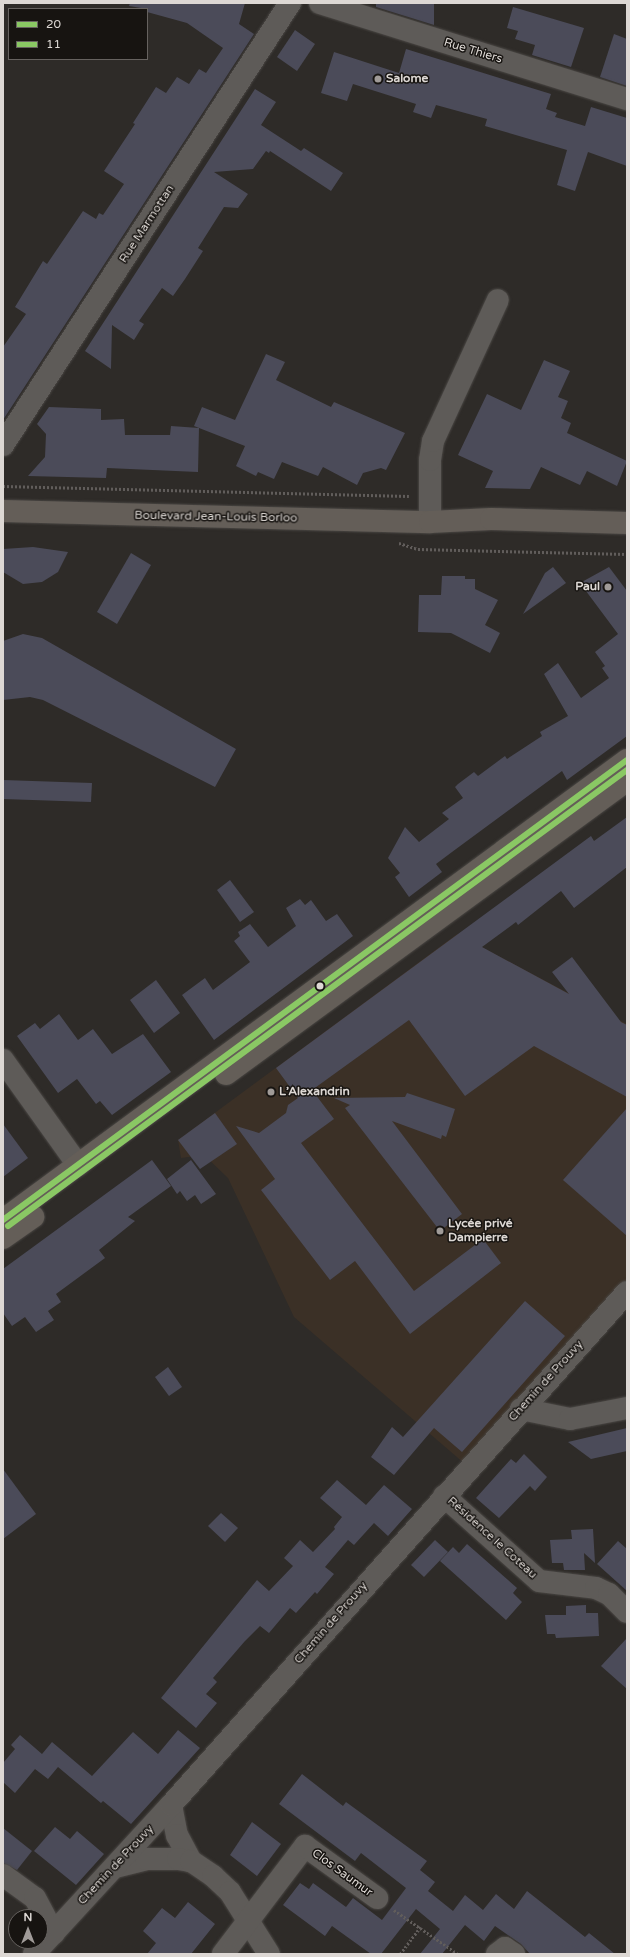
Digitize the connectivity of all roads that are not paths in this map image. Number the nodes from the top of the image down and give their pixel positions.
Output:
1 (290, 3) edge
2 (320, 3) edge
3 (627, 99) edge
4 (498, 300) dead end
5 (3, 445) edge
6 (3, 511) edge
7 (430, 522) junction
8 (627, 522) edge
9 (627, 536) edge
10 (627, 760) edge
11 (627, 780) edge
12 (3, 1060) edge
13 (78, 1165) junction
14 (3, 1220) edge
15 (3, 1238) edge
16 (627, 1292) edge
17 (627, 1408) edge
18 (521, 1409) junction
19 (444, 1496) junction
20 (627, 1612) edge
21 (171, 1805) junction
22 (191, 1861) junction
23 (116, 1867) junction
24 (3, 1875) edge
25 (377, 1898) road end
26 (250, 1922) junction
27 (54, 1933) junction
28 (34, 1954) edge
29 (223, 1954) edge
30 (269, 1954) edge
31 (497, 1954) edge
32 (514, 1954) edge

1 - 5 street, Rue Marmottan
2 - 3 street, Rue Thiers
4 - 7 street
6 - 7 main road, Boulevard Jean-Louis Borloo
7 - 8 main road, Boulevard Jean-Louis Borloo
7 - 9 main road, Boulevard Jean-Louis Borloo
10 - 13 main road
11 - 15 main road
12 - 13 street
13 - 14 main road
16 - 18 street, Chemin de Prouvy
17 - 18 street
18 - 19 street, Chemin de Prouvy
19 - 20 street, Résidence le Coteau
19 - 21 street, Chemin de Prouvy
21 - 22 street
21 - 23 street, Chemin de Prouvy
22 - 23 street
22 - 26 street
23 - 27 street, Chemin de Prouvy
24 - 27 street
25 - 26 street, Clos Saumur
26 - 29 street
26 - 30 street
27 - 28 street, Chemin de Prouvy
31 - 32 street

